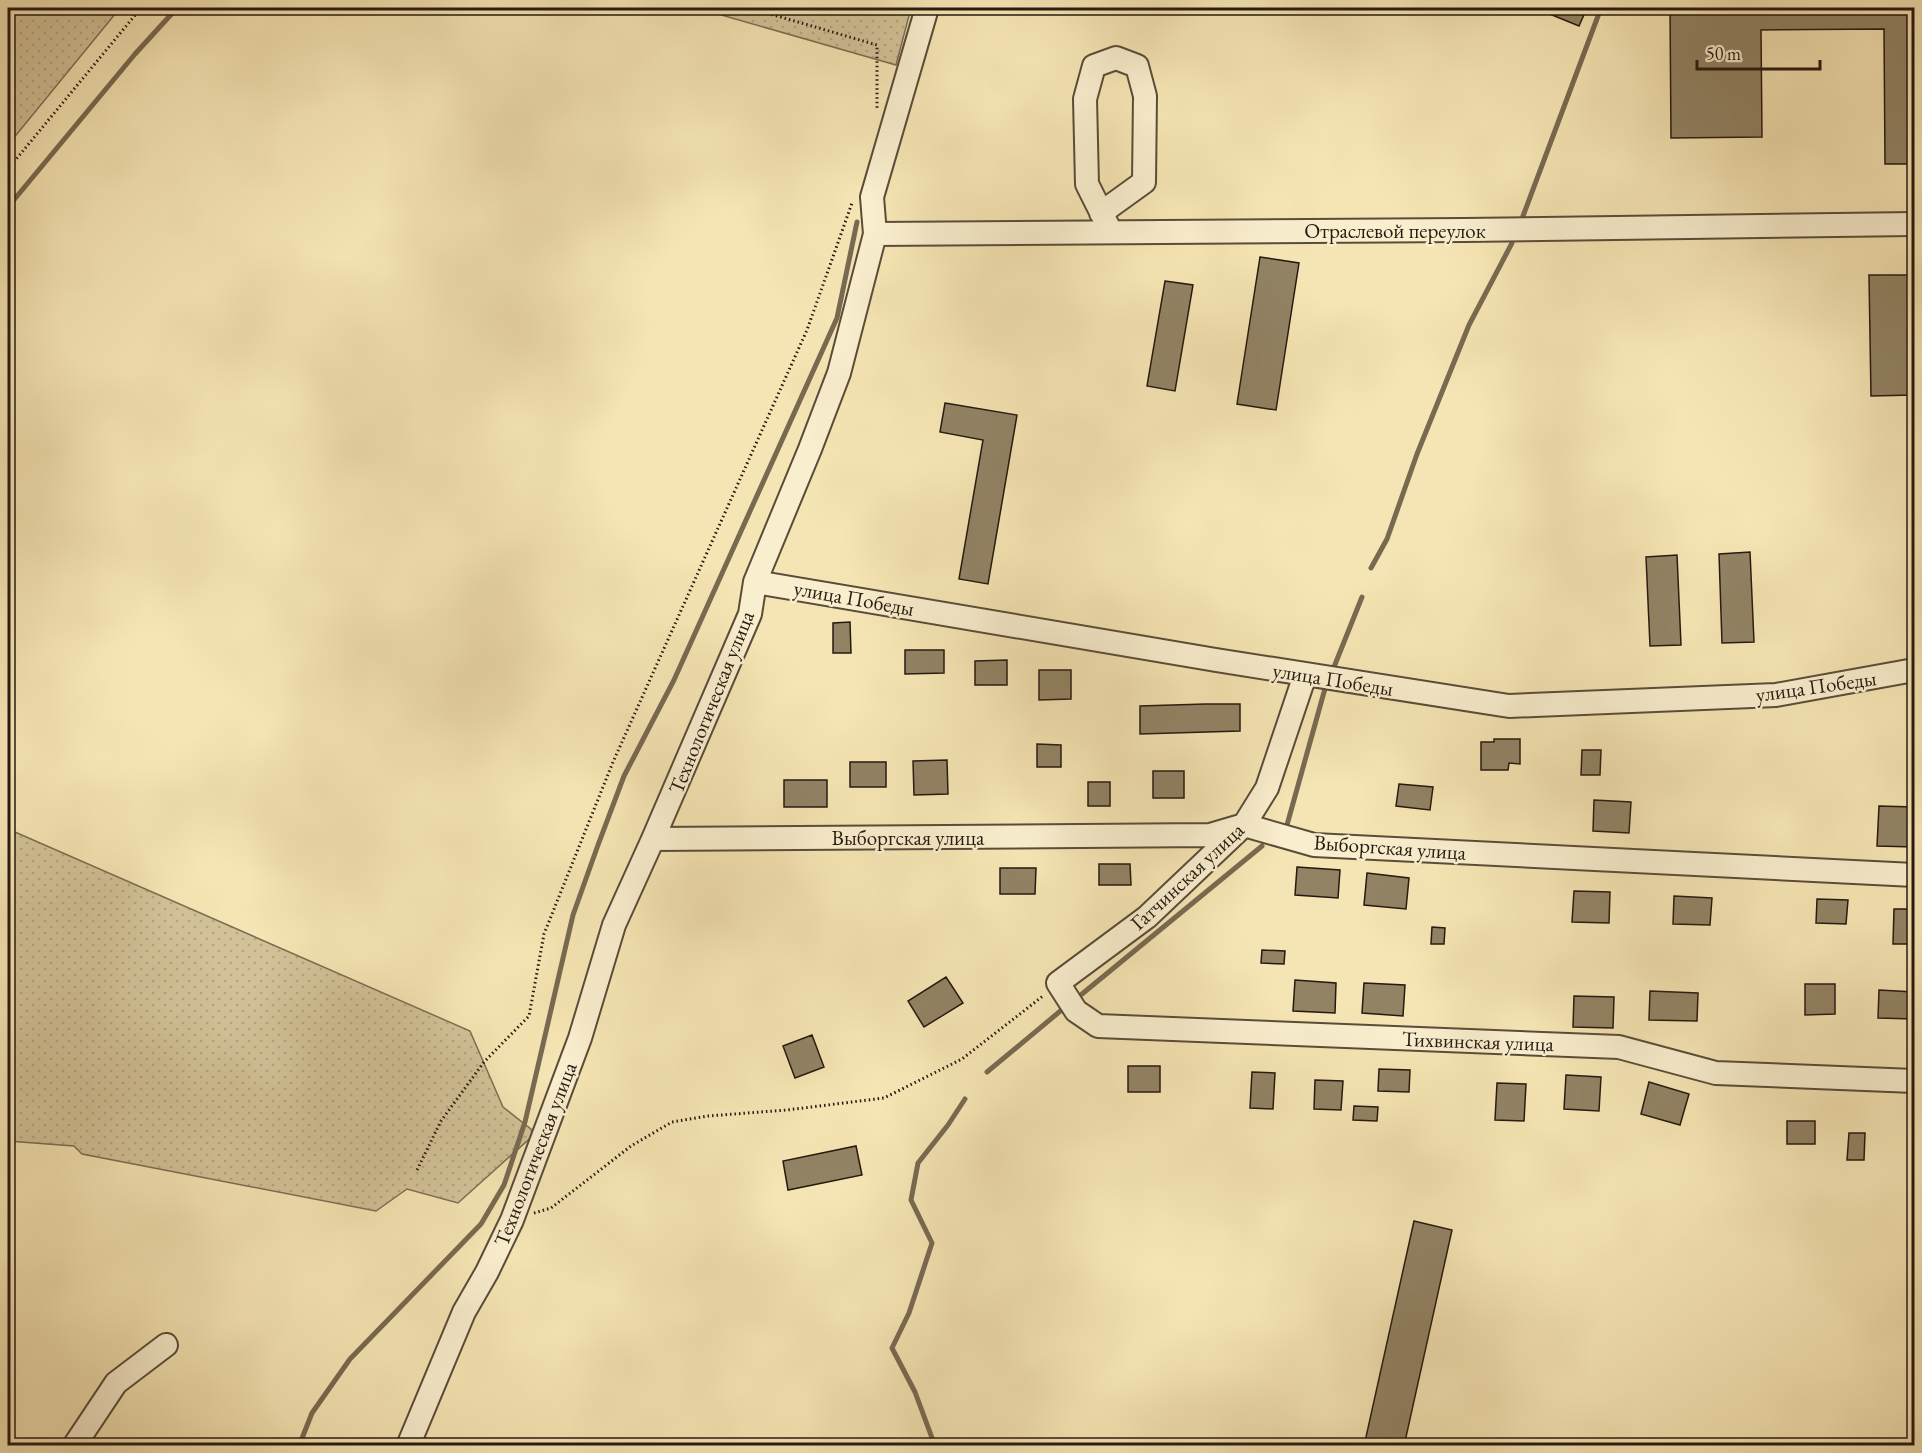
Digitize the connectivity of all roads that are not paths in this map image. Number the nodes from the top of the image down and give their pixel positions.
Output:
1 (927, 8) edge
2 (1106, 223) junction
3 (1914, 224) edge
4 (875, 234) junction
5 (755, 582) junction
6 (1914, 670) edge
7 (1305, 675) junction
8 (1244, 825) junction
9 (653, 839) junction
10 (1914, 875) edge
11 (1058, 983) joint
12 (1914, 1081) edge
13 (166, 1345) dead end
14 (74, 1446) edge
15 (408, 1446) edge

1 - 4 street, Технологическая улица
2 - 2 street
2 - 3 street, Отраслевой переулок
2 - 4 street, Отраслевой переулок
4 - 5 street, Технологическая улица
5 - 7 street, улица Победы
5 - 9 street, Технологическая улица
6 - 7 street, улица Победы
7 - 8 street, Гатчинская улица
8 - 9 street, Выборгская улица
8 - 10 street, Выборгская улица
8 - 11 street, Гатчинская улица
9 - 15 street, Технологическая улица
11 - 12 street, Тихвинская улица
13 - 14 street

